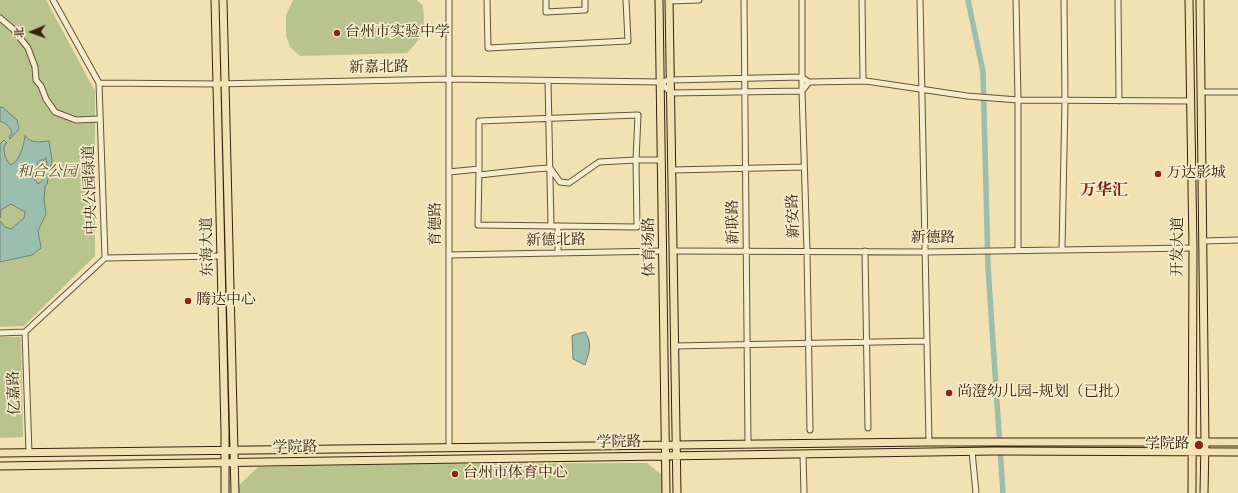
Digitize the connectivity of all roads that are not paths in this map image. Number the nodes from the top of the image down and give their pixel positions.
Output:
1 (53, 0) edge
2 (214, 0) edge
3 (223, 0) edge
4 (449, 0) edge
5 (487, 0) edge
6 (546, 0) edge
7 (586, 0) edge
8 (626, 0) edge
9 (659, 0) edge
10 (669, 0) edge
11 (699, 0) edge
12 (744, 0) edge
13 (802, 0) edge
14 (862, 0) edge
15 (920, 0) edge
16 (1016, 0) edge
17 (1064, 0) edge
18 (1118, 0) edge
19 (1189, 0) edge
20 (1200, 0) edge
21 (0, 18) edge
22 (801, 77) junction
23 (745, 78) junction
24 (449, 79) junction
25 (548, 80) junction
26 (671, 80) junction
27 (863, 81) junction
28 (660, 82) junction
29 (809, 82) junction
30 (99, 84) junction
31 (217, 84) junction
32 (225, 84) junction
33 (921, 89) junction
34 (802, 91) junction
35 (745, 92) junction
36 (1201, 92) junction
37 (1238, 92) edge
38 (671, 93) junction
39 (1018, 100) junction
40 (1065, 100) junction
41 (1120, 100) junction
42 (1190, 101) junction
43 (550, 118) junction
44 (100, 119) junction
45 (636, 160) junction
46 (661, 160) junction
47 (804, 167) junction
48 (550, 168) junction
49 (746, 168) junction
50 (672, 170) junction
51 (449, 172) junction
52 (479, 172) junction
53 (551, 226) junction
54 (558, 226) junction
55 (1238, 240) edge
56 (1204, 241) dead end
57 (1193, 248) junction
58 (1018, 250) junction
59 (1062, 250) junction
60 (663, 251) junction
61 (673, 251) junction
62 (747, 251) junction
63 (807, 251) junction
64 (865, 251) junction
65 (925, 252) junction
66 (558, 253) junction
67 (449, 255) junction
68 (221, 256) junction
69 (105, 258) junction
70 (25, 332) junction
71 (0, 333) edge
72 (927, 341) junction
73 (866, 342) junction
74 (809, 343) junction
75 (747, 345) junction
76 (675, 346) junction
77 (868, 428) dead end
78 (810, 430) dead end
79 (929, 442) junction
80 (1238, 442) edge
81 (1192, 443) junction
82 (1205, 443) junction
83 (748, 444) junction
84 (665, 445) junction
85 (676, 445) junction
86 (449, 448) junction
87 (226, 450) junction
88 (234, 451) junction
89 (972, 451) junction
90 (1192, 452) junction
91 (1205, 452) junction
92 (1238, 452) edge
93 (0, 453) edge
94 (29, 453) junction
95 (803, 454) junction
96 (676, 455) junction
97 (666, 456) junction
98 (226, 462) junction
99 (234, 462) junction
100 (0, 466) edge
101 (226, 493) edge
102 (235, 493) edge
103 (666, 493) edge
104 (677, 493) edge
105 (804, 493) edge
106 (976, 493) edge
107 (1192, 493) edge
108 (1204, 493) edge

1 - 30 street, 中央公园绿道
2 - 31 main road, 东海大道
3 - 32 main road, 东海大道
4 - 24 street, 育德路
5 - 8 street
6 - 7 street
9 - 28 main road, 体育场路
10 - 11 street
10 - 26 main road
12 - 23 street, 新联路
13 - 22 street, 新安路
14 - 27 street
15 - 33 street
16 - 39 street
17 - 40 street
18 - 41 street
19 - 42 main road, 开发大道
20 - 36 main road, 开发大道
21 - 44 street
22 - 23 street, 新嘉北路
22 - 29 street
22 - 34 street, 新安路
23 - 26 street, 新嘉北路
23 - 35 street, 新联路
24 - 25 street, 新嘉北路
24 - 32 street, 新嘉北路
24 - 51 street, 育德路
25 - 28 street, 新嘉北路
25 - 43 street
26 - 28 street, 新嘉北路
26 - 38 main road
27 - 29 street
27 - 33 street
28 - 38 street
28 - 46 main road, 体育场路
29 - 34 street
30 - 31 street, 新嘉北路
30 - 44 street, 中央公园绿道
31 - 32 street, 新嘉北路
31 - 68 main road, 东海大道
32 - 88 main road, 东海大道
33 - 39 street
33 - 65 street
34 - 35 street
34 - 47 street, 新安路
35 - 38 street
35 - 49 street, 新联路
36 - 37 street
36 - 82 main road, 开发大道
38 - 50 main road
39 - 40 street
39 - 58 street
40 - 41 street
40 - 59 street
41 - 42 street
42 - 57 main road, 开发大道
43 - 45 street
43 - 48 street
43 - 52 street
44 - 69 street, 中央公园绿道
45 - 46 street
45 - 48 street
45 - 54 street
46 - 60 main road, 体育场路
47 - 49 street
47 - 63 street, 新安路
48 - 52 street
48 - 53 street
49 - 50 street
49 - 62 street, 新联路
50 - 61 main road
51 - 52 street
51 - 67 street, 育德路
52 - 53 street
53 - 54 street
54 - 66 street
55 - 56 street
57 - 59 street, 新德路
57 - 81 main road, 开发大道
58 - 59 street, 新德路
58 - 65 street, 新德路
60 - 66 street, 新德北路
60 - 84 main road, 体育场路
61 - 62 street, 新德路
61 - 76 main road
62 - 63 street, 新德路
62 - 75 street, 新联路
63 - 64 street, 新德路
63 - 74 street, 新安路
64 - 65 street, 新德路
64 - 73 street
65 - 72 street
66 - 67 street, 新德北路
67 - 86 street, 育德路
68 - 69 street
68 - 87 main road, 东海大道
69 - 70 street
70 - 71 street
70 - 94 street, 亿嘉路
72 - 73 street
72 - 79 street
73 - 74 street
73 - 77 street
74 - 75 street
74 - 78 street, 新安路
75 - 76 street
75 - 83 street, 新联路
76 - 85 main road
79 - 81 main road, 学院路
79 - 83 main road, 学院路
80 - 82 main road, 学院路
81 - 82 main road, 学院路
81 - 90 main road, 开发大道
82 - 91 main road, 开发大道
83 - 85 main road, 学院路
84 - 85 main road, 学院路
84 - 86 main road, 学院路
84 - 97 main road, 体育场路
85 - 96 main road
86 - 88 main road, 学院路
87 - 88 main road, 学院路
87 - 94 main road, 学院路
87 - 98 main road, 东海大道
88 - 99 main road, 东海大道
89 - 90 main road, 学院路
89 - 95 main road, 学院路
89 - 106 street
90 - 91 main road, 学院路
90 - 107 main road, 开发大道
91 - 92 main road, 学院路
91 - 108 main road, 开发大道
93 - 94 main road, 学院路
95 - 96 main road, 学院路
95 - 105 street
96 - 97 main road, 学院路
96 - 104 main road
97 - 99 main road, 学院路
97 - 103 main road, 体育场路
98 - 99 main road, 学院路
98 - 100 main road, 学院路
98 - 101 main road, 东海大道
99 - 102 main road, 东海大道

